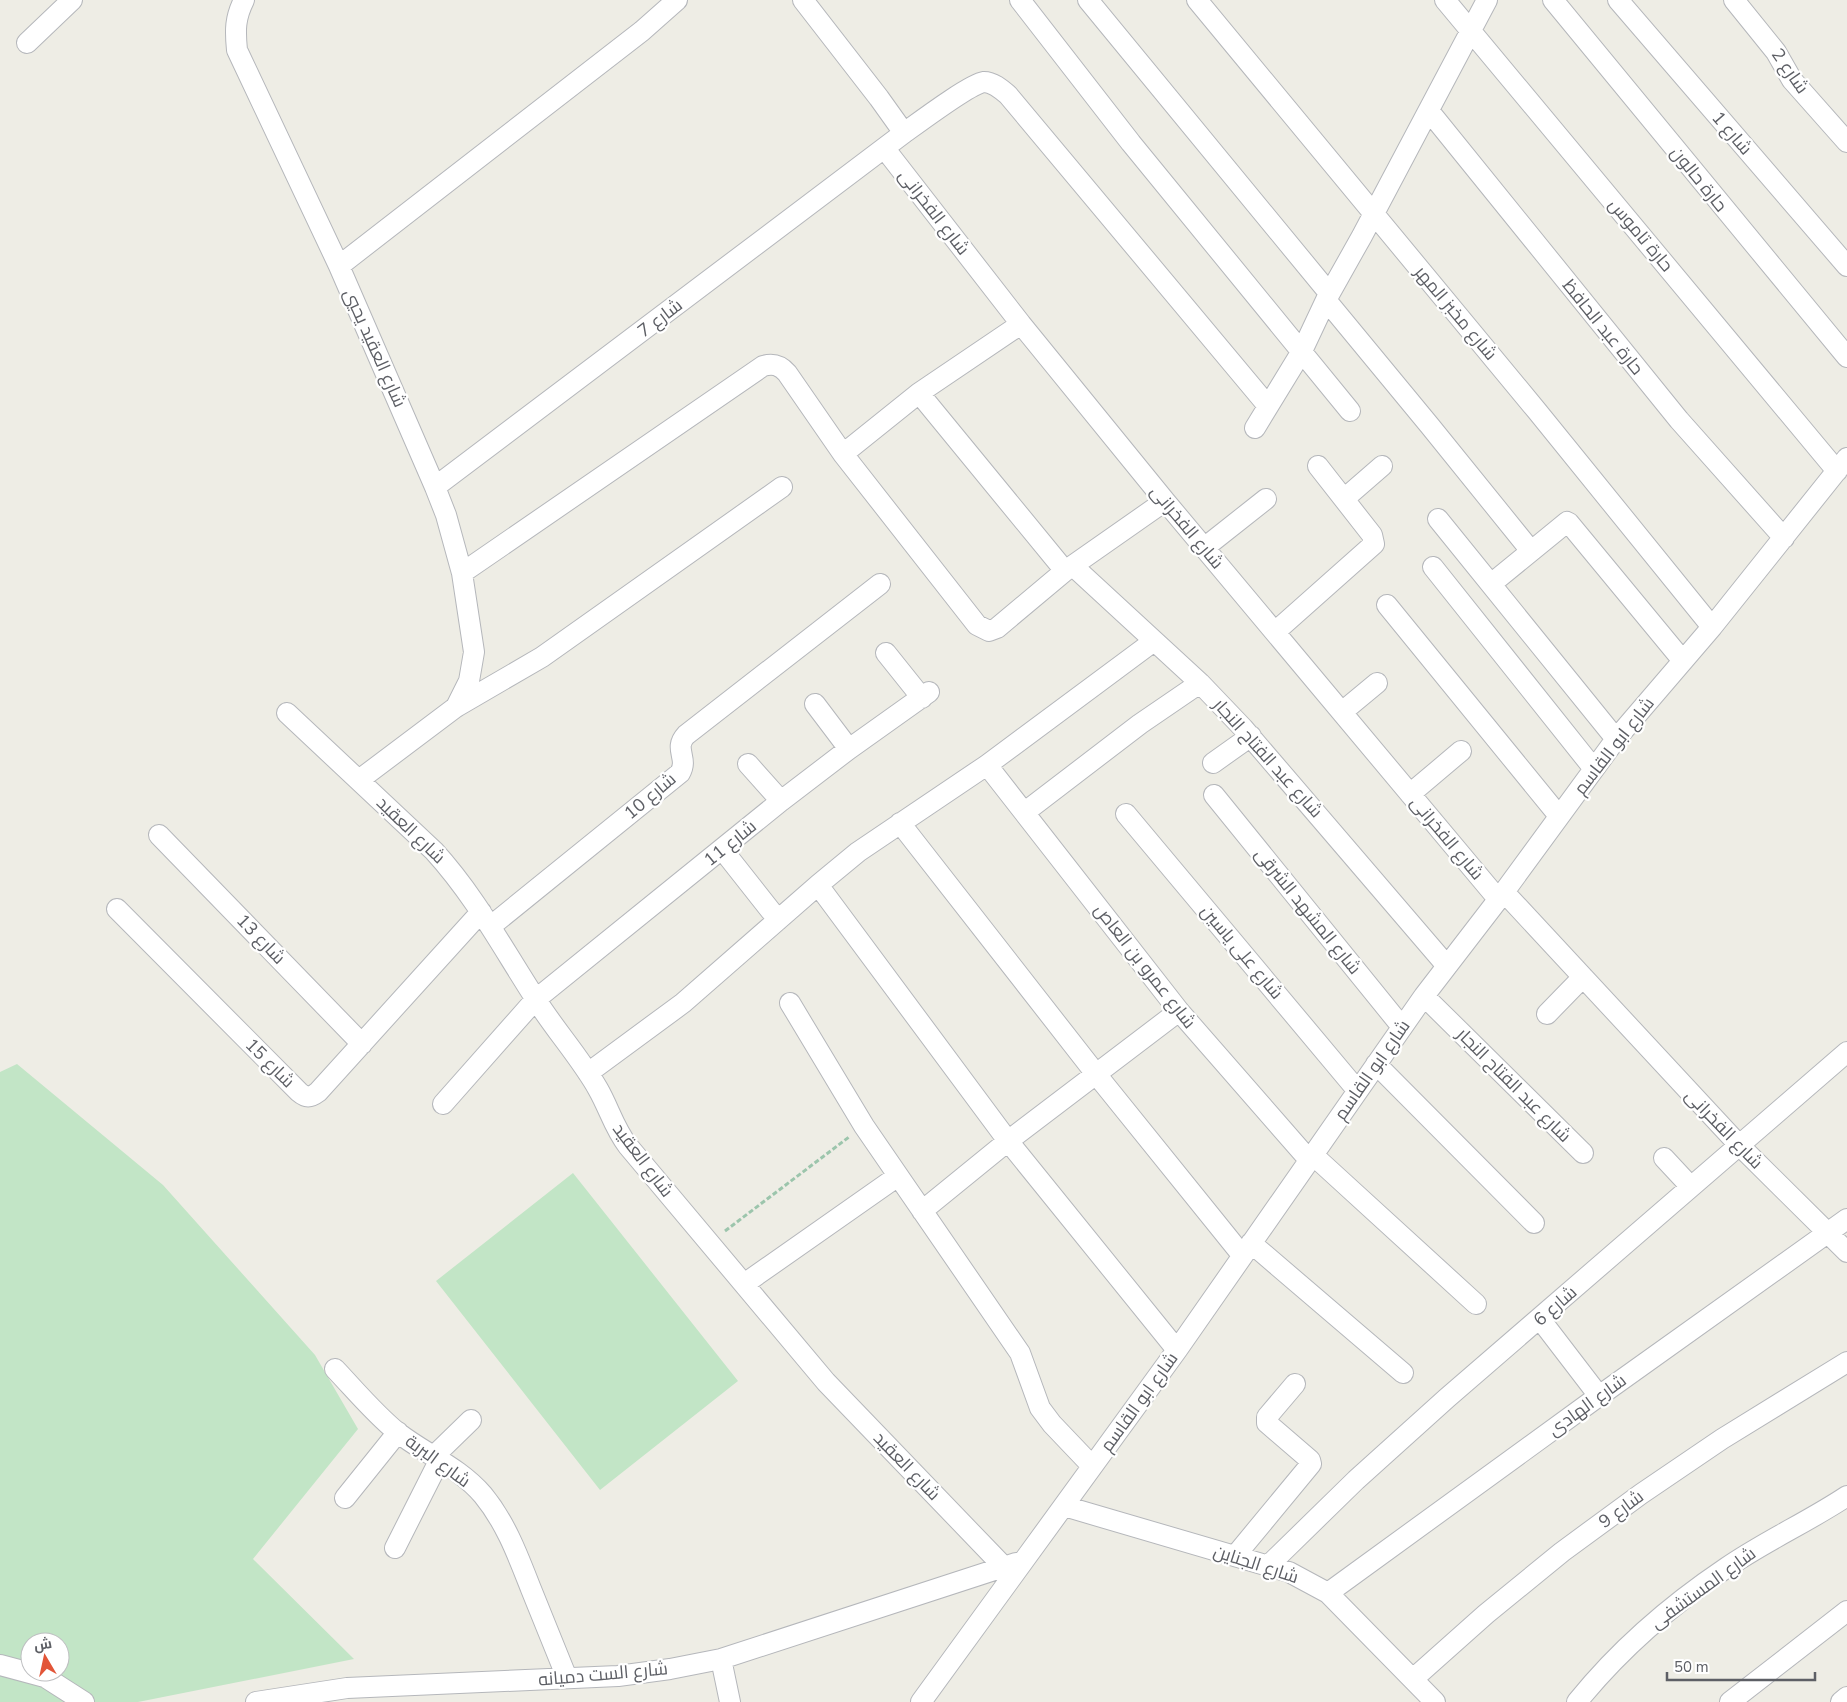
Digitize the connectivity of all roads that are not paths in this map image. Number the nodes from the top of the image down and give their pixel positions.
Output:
1 (72, 0) edge
2 (244, 0) edge
3 (677, 0) edge
4 (803, 0) edge
5 (1020, 0) edge
6 (1088, 0) edge
7 (1197, 0) edge
8 (1445, 0) edge
9 (1487, 0) edge
10 (1553, 0) edge
11 (1618, 0) edge
12 (1734, 0) edge
13 (1471, 32) junction
14 (27, 43) dead end
15 (1429, 111) junction
16 (904, 134) junction
17 (1847, 142) edge
18 (884, 149) junction
19 (1374, 213) junction
20 (339, 266) junction
21 (1847, 266) edge
22 (1328, 297) junction
23 (1021, 324) junction
24 (1302, 351) junction
25 (1847, 357) edge
26 (919, 393) junction
27 (1268, 406) junction
28 (1350, 411) dead end
29 (1255, 428) dead end
30 (843, 454) junction
31 (1842, 464) edge
32 (1318, 466) dead end
33 (1382, 466) dead end
34 (435, 486) junction
35 (782, 487) dead end
36 (1266, 499) dead end
37 (1344, 499) junction
38 (1165, 501) junction
39 (1438, 520) dead end
40 (1784, 538) junction
41 (1204, 548) junction
42 (1531, 551) junction
43 (1433, 567) dead end
44 (1069, 569) junction
45 (462, 573) junction
46 (880, 584) dead end
47 (1491, 584) junction
48 (1387, 605) dead end
49 (1712, 627) junction
50 (1275, 632) junction
51 (1154, 641) junction
52 (886, 653) dead end
53 (1683, 661) junction
54 (1200, 683) junction
55 (1377, 684) dead end
56 (815, 704) dead end
57 (456, 707) junction
58 (1342, 712) junction
59 (288, 713) dead end
60 (1250, 736) junction
61 (1616, 739) junction
62 (849, 749) junction
63 (1461, 750) dead end
64 (1213, 763) dead end
65 (748, 764) dead end
66 (988, 765) junction
67 (1594, 769) junction
68 (359, 780) junction
69 (1410, 794) junction
70 (1214, 795) dead end
71 (781, 801) junction
72 (1025, 812) junction
73 (1126, 814) dead end
74 (1560, 816) junction
75 (900, 823) junction
76 (159, 835) dead end
77 (722, 849) junction
78 (818, 885) junction
79 (1501, 895) junction
80 (117, 909) dead end
81 (486, 919) junction
82 (778, 920) junction
83 (1448, 966) junction
84 (1583, 977) junction
85 (1424, 996) junction
86 (535, 1000) junction
87 (790, 1003) dead end
88 (1179, 1011) junction
89 (1547, 1014) dead end
90 (1402, 1026) junction
91 (362, 1044) junction
92 (1847, 1052) edge
93 (1376, 1064) junction
94 (588, 1073) junction
95 (1096, 1074) junction
96 (1357, 1090) junction
97 (443, 1104) dead end
98 (1008, 1141) junction
99 (1739, 1145) junction
100 (1583, 1153) dead end
101 (1312, 1158) junction
102 (1664, 1158) dead end
103 (898, 1176) junction
104 (1691, 1187) junction
105 (922, 1211) junction
106 (1847, 1219) edge
107 (1534, 1223) dead end
108 (1828, 1234) junction
109 (1246, 1249) junction
110 (1847, 1252) edge
111 (744, 1284) junction
112 (1476, 1304) dead end
113 (1540, 1319) junction
114 (1177, 1350) junction
115 (1847, 1362) edge
116 (335, 1369) dead end
117 (1403, 1373) dead end
118 (1295, 1384) dead end
119 (1600, 1396) junction
120 (471, 1420) dead end
121 (398, 1432) junction
122 (437, 1457) junction
123 (1092, 1466) junction
124 (1847, 1496) edge
125 (345, 1498) dead end
126 (1064, 1506) junction
127 (395, 1548) dead end
128 (1235, 1556) junction
129 (1024, 1560) junction
130 (1268, 1566) junction
131 (1004, 1567) junction
132 (1328, 1593) junction
133 (1845, 1616) edge
134 (721, 1659) junction
135 (0, 1664) edge
136 (567, 1678) junction
137 (1413, 1679) junction
138 (346, 1688) junction
139 (1847, 1697) edge
140 (930, 1698) edge
141 (1736, 1700) edge
142 (84, 1702) edge
143 (256, 1702) edge
144 (327, 1702) edge
145 (730, 1702) edge
146 (1435, 1702) edge
147 (1577, 1702) edge
148 (1841, 1702) edge

1 - 14 street
2 - 20 street, شارع العقيد يحيي
3 - 20 street
4 - 16 street
5 - 24 street
6 - 22 street
7 - 19 street, شارع مخبز المهر
8 - 13 street, حارة تاموس
9 - 13 street
10 - 25 street, حارة حالون
11 - 21 street, شارع 1
12 - 17 street, شارع 2
13 - 15 street
13 - 31 street, حارة تاموس
15 - 19 street
15 - 40 street, حارة عبد الحافظ
16 - 18 street, شارع 7
16 - 27 street, شارع 7
18 - 23 street, شارع الفخرانى
18 - 34 street, شارع 7
19 - 22 street
19 - 49 street, شارع مخبز المهر
20 - 34 street, شارع العقيد يحيي
22 - 24 street
22 - 42 street
23 - 26 street
23 - 38 street, شارع الفخرانى
24 - 27 street
24 - 28 street
26 - 30 street
26 - 44 street, شارع عبد الفتاح النجار
27 - 29 street
30 - 44 street
30 - 45 street
31 - 40 street, شارع ابو القاسم
32 - 37 street
33 - 37 street
34 - 45 street, شارع العقيد يحيي
35 - 57 street
36 - 41 street
37 - 50 street
38 - 41 street, شارع الفخرانى
38 - 44 street
39 - 47 street
40 - 49 street, شارع ابو القاسم
41 - 50 street, شارع الفخرانى
42 - 47 street
42 - 53 street
43 - 67 street
44 - 51 street, شارع عبد الفتاح النجار
45 - 57 street, شارع العقيد يحيي
46 - 81 street, شارع 10
47 - 61 street
48 - 74 street
49 - 53 street, شارع ابو القاسم
50 - 58 street, شارع الفخرانى
51 - 54 street, شارع عبد الفتاح النجار
51 - 66 street
52 - 62 street, شارع 11
53 - 61 street, شارع ابو القاسم
54 - 60 street, شارع عبد الفتاح النجار
54 - 72 street
55 - 58 street
56 - 62 street
57 - 68 street
58 - 69 street, شارع الفخرانى
59 - 68 street, شارع العقيد
60 - 64 street
60 - 83 street, شارع عبد الفتاح النجار
61 - 67 street, شارع ابو القاسم
62 - 71 street, شارع 11
63 - 69 street
65 - 71 street
66 - 72 street, شارع عمرو بن العاص
66 - 75 street
67 - 74 street, شارع ابو القاسم
68 - 81 street, شارع العقيد
69 - 79 street, شارع الفخرانى
70 - 90 street, شارع المشهد الشرقى
71 - 77 street, شارع 11
72 - 88 street, شارع عمرو بن العاص
73 - 96 street, شارع على ياسين
74 - 79 street, شارع ابو القاسم
75 - 78 street
75 - 95 street
76 - 91 street, شارع 13
77 - 82 street
77 - 86 street, شارع 11
78 - 82 street
78 - 98 street
79 - 83 street, شارع ابو القاسم
79 - 84 street, شارع الفخرانى
80 - 91 street, شارع 15
81 - 86 street, شارع العقيد
81 - 91 street, شارع 15
82 - 94 street
83 - 85 street, شارع ابو القاسم
84 - 89 street
84 - 99 street, شارع الفخرانى
85 - 90 street, شارع ابو القاسم
85 - 100 street, شارع عبد الفتاح النجار
86 - 94 street, شارع العقيد
86 - 97 street, شارع 11
87 - 103 street
88 - 95 street
88 - 101 street, شارع عمرو بن العاص
90 - 93 street, شارع ابو القاسم
92 - 99 street, شارع 6
93 - 96 street, شارع ابو القاسم
93 - 107 street
94 - 111 street, شارع العقيد
95 - 98 street
95 - 109 street
96 - 101 street, شارع ابو القاسم
98 - 105 street
98 - 114 street
99 - 104 street, شارع 6
99 - 108 street, شارع الفخرانى
101 - 109 street, شارع ابو القاسم
101 - 112 street, شارع عمرو بن العاص
102 - 104 street
103 - 105 street
103 - 111 street
104 - 113 street, شارع 6
105 - 123 street
106 - 108 street, شارع الهادى
108 - 110 street, شارع الفخرانى
108 - 119 street, شارع الهادى
109 - 114 street, شارع ابو القاسم
109 - 117 street
111 - 131 street, شارع العقيد
113 - 119 street
113 - 130 street, شارع 6
114 - 123 street, شارع ابو القاسم
115 - 137 street, شارع 9
116 - 121 street, شارع البربة
118 - 128 street
119 - 132 street, شارع الهادى
120 - 122 street
121 - 122 street, شارع البربة
121 - 125 street
122 - 127 street
122 - 136 street, شارع البربة
123 - 126 street, شارع ابو القاسم
124 - 147 street, شارع المستشفى
126 - 128 street, شارع الجناين
126 - 129 street, شارع ابو القاسم
128 - 130 street, شارع الجناين
129 - 131 street, شارع الست دميانه
129 - 140 street, شارع ابو القاسم
130 - 132 street, شارع الجناين
131 - 134 street, شارع الست دميانه
132 - 137 street, شارع الجناين
133 - 141 street
134 - 136 street, شارع الست دميانه
134 - 145 street
135 - 142 street
136 - 138 street, شارع الست دميانه
137 - 146 street, شارع الجناين
138 - 143 street, شارع الست دميانه
138 - 144 street
139 - 148 street

